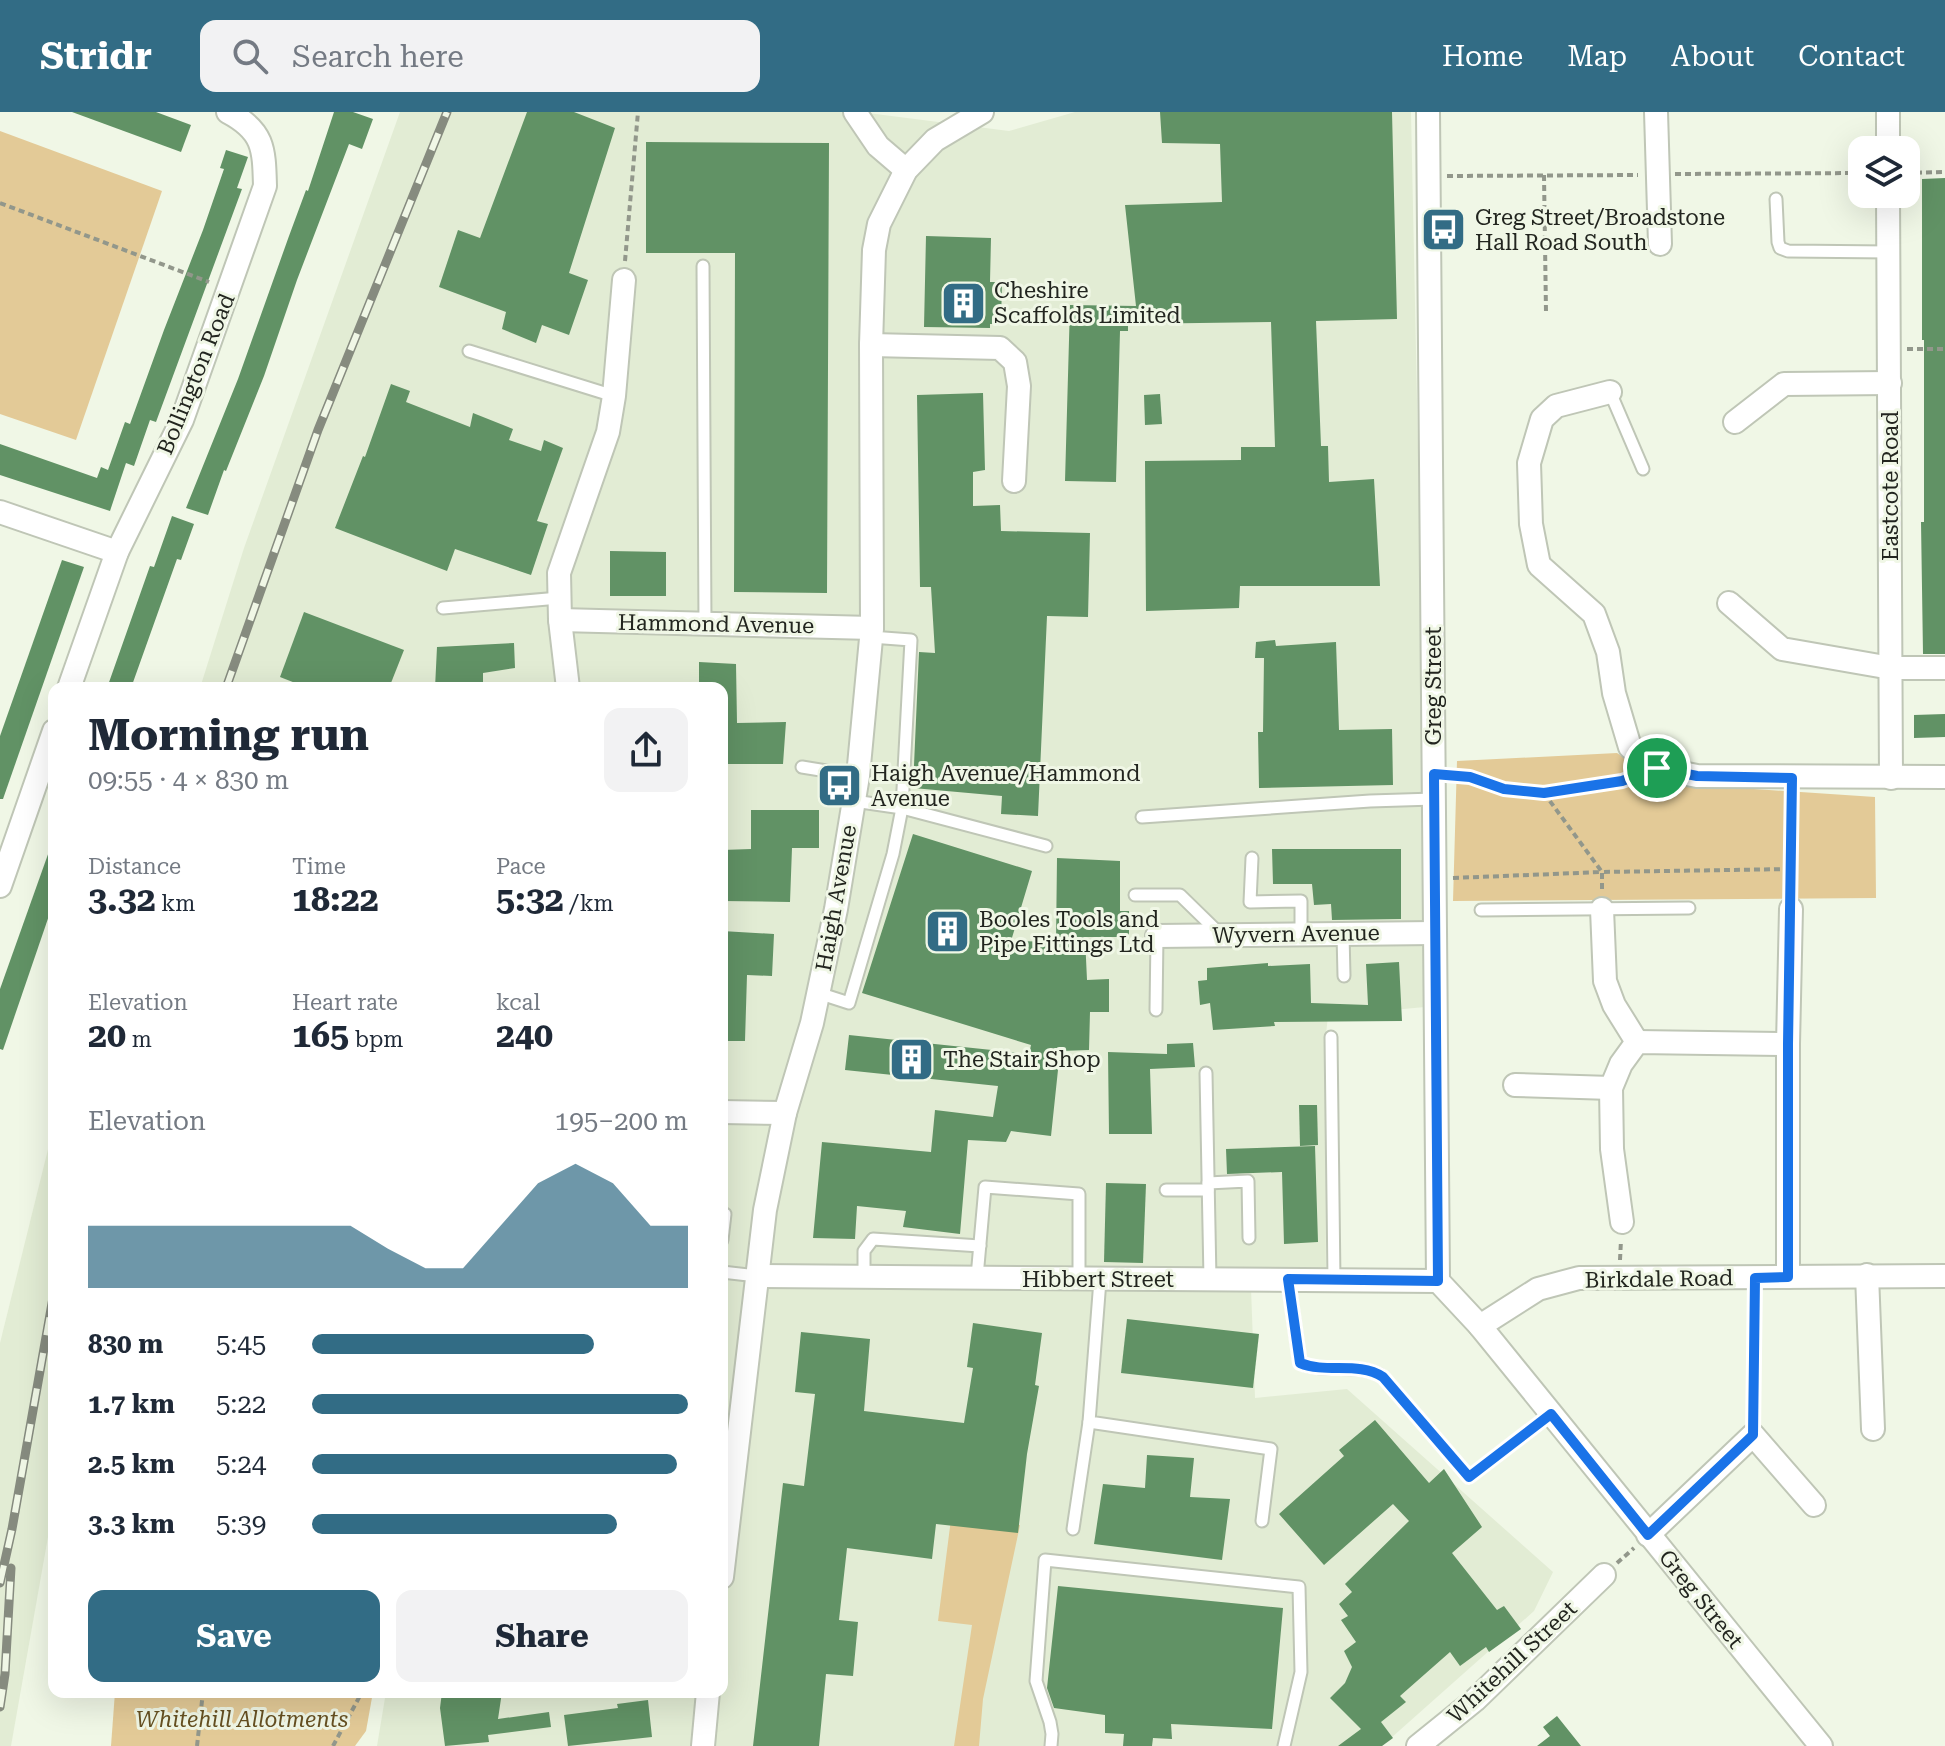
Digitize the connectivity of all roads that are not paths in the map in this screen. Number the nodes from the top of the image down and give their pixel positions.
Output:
1 (228, 112) edge
2 (855, 112) edge
3 (982, 112) edge
4 (1428, 112) edge
5 (1656, 112) edge
6 (1888, 112) edge
7 (1888, 136) edge
8 (906, 170) junction
9 (1776, 199) dead end
10 (1888, 208) edge
11 (1660, 244) dead end
12 (1889, 252) junction
13 (703, 266) dead end
14 (624, 280) road end
15 (871, 345) junction
16 (469, 351) dead end
17 (1890, 383) junction
18 (1610, 392) joint
19 (614, 396) junction
20 (1735, 422) dead end
21 (1643, 469) dead end
22 (1014, 481) dead end
23 (0, 512) edge
24 (117, 552) junction
25 (1729, 603) dead end
26 (443, 608) dead end
27 (560, 609) junction
28 (705, 624) junction
29 (871, 632) junction
30 (1891, 668) junction
31 (1945, 668) edge
32 (71, 682) edge
33 (567, 682) edge
34 (48, 748) edge
35 (802, 767) dead end
36 (858, 776) junction
37 (1945, 777) edge
38 (1891, 778) junction
39 (1434, 799) junction
40 (854, 801) junction
41 (902, 808) junction
42 (1142, 817) dead end
43 (1046, 846) dead end
44 (1252, 858) dead end
45 (0, 886) edge
46 (1135, 895) dead end
47 (1689, 908) dead end
48 (1602, 909) junction
49 (1791, 909) road end
50 (1481, 910) dead end
51 (1435, 933) junction
52 (1301, 934) junction
53 (1343, 934) junction
54 (1221, 935) junction
55 (1157, 936) joint
56 (1344, 976) dead end
57 (818, 993) junction
58 (1156, 1010) dead end
59 (1331, 1037) dead end
60 (1637, 1042) junction
61 (1788, 1044) junction
62 (1206, 1073) dead end
63 (1515, 1085) dead end
64 (1611, 1088) junction
65 (728, 1112) edge
66 (785, 1113) junction
67 (1208, 1186) junction
68 (1166, 1190) dead end
69 (1622, 1222) road end
70 (1249, 1238) dead end
71 (980, 1246) junction
72 (728, 1273) edge
73 (1867, 1275) junction
74 (757, 1276) junction
75 (1945, 1276) edge
76 (864, 1277) junction
77 (977, 1277) junction
78 (1788, 1277) junction
79 (1210, 1279) junction
80 (1288, 1279) junction
81 (1090, 1280) junction
82 (1334, 1280) junction
83 (1438, 1281) junction
84 (1480, 1326) junction
85 (1551, 1414) junction
86 (1089, 1422) junction
87 (1873, 1429) dead end
88 (1814, 1505) dead end
89 (728, 1510) edge
90 (1262, 1521) dead end
91 (1073, 1529) dead end
92 (1648, 1535) junction
93 (1604, 1575) road end
94 (707, 1698) edge
95 (703, 1746) edge
96 (1051, 1746) edge
97 (1284, 1746) edge
98 (1418, 1746) edge
99 (1821, 1746) edge

1 - 24 street, Bollington Road
2 - 8 street
3 - 8 street, Haigh Avenue
4 - 39 street, Greg Street
5 - 11 street
6 - 7 street
8 - 15 street, Haigh Avenue
9 - 12 lane
10 - 12 street, Eastcote Road
12 - 17 street, Eastcote Road
13 - 28 lane
14 - 19 street
15 - 22 street
15 - 29 street, Haigh Avenue
16 - 19 lane
17 - 20 street
17 - 30 street, Eastcote Road
18 - 21 lane
18 - 38 street
19 - 27 street
23 - 24 street
24 - 32 street, Bollington Road
25 - 30 street
26 - 27 lane
27 - 28 street, Hammond Avenue
27 - 33 street
28 - 29 street, Hammond Avenue
29 - 36 street, Haigh Avenue
29 - 41 lane
30 - 31 street
30 - 38 street, Eastcote Road
34 - 45 street
35 - 36 lane
36 - 40 street, Haigh Avenue
37 - 38 street
39 - 42 lane
39 - 51 street, Greg Street
40 - 41 lane
40 - 57 street, Haigh Avenue
41 - 43 lane
41 - 57 lane
44 - 52 lane
46 - 54 lane
47 - 48 lane
48 - 50 lane
48 - 60 street
49 - 61 street
51 - 53 street, Wyvern Avenue
51 - 83 street, Greg Street
52 - 53 street, Wyvern Avenue
52 - 54 street, Wyvern Avenue
53 - 56 lane
54 - 55 street, Wyvern Avenue
55 - 58 lane
57 - 66 street, Haigh Avenue
59 - 82 lane
60 - 61 street
60 - 64 street
61 - 78 street
62 - 67 lane
63 - 64 street
64 - 69 street
65 - 66 street
66 - 74 street, Haigh Avenue
67 - 68 lane
67 - 70 lane
67 - 79 lane
71 - 76 lane
71 - 77 lane
71 - 81 lane
72 - 74 lane
73 - 75 street, Birkdale Road
73 - 78 street, Birkdale Road
73 - 87 street
74 - 76 street, Hibbert Street
74 - 89 street, Haigh Avenue
76 - 77 street, Hibbert Street
77 - 81 street, Hibbert Street
78 - 84 street, Birkdale Road
79 - 80 street, Hibbert Street
79 - 81 street, Hibbert Street
80 - 82 street, Hibbert Street
80 - 85 lane
81 - 86 lane
82 - 83 street, Hibbert Street
83 - 84 street, Greg Street
84 - 85 street, Greg Street
85 - 92 street, Greg Street
86 - 90 lane
86 - 91 lane
88 - 92 street
92 - 99 street, Greg Street
93 - 98 street, Whitehill Street
94 - 95 street
96 - 97 lane

